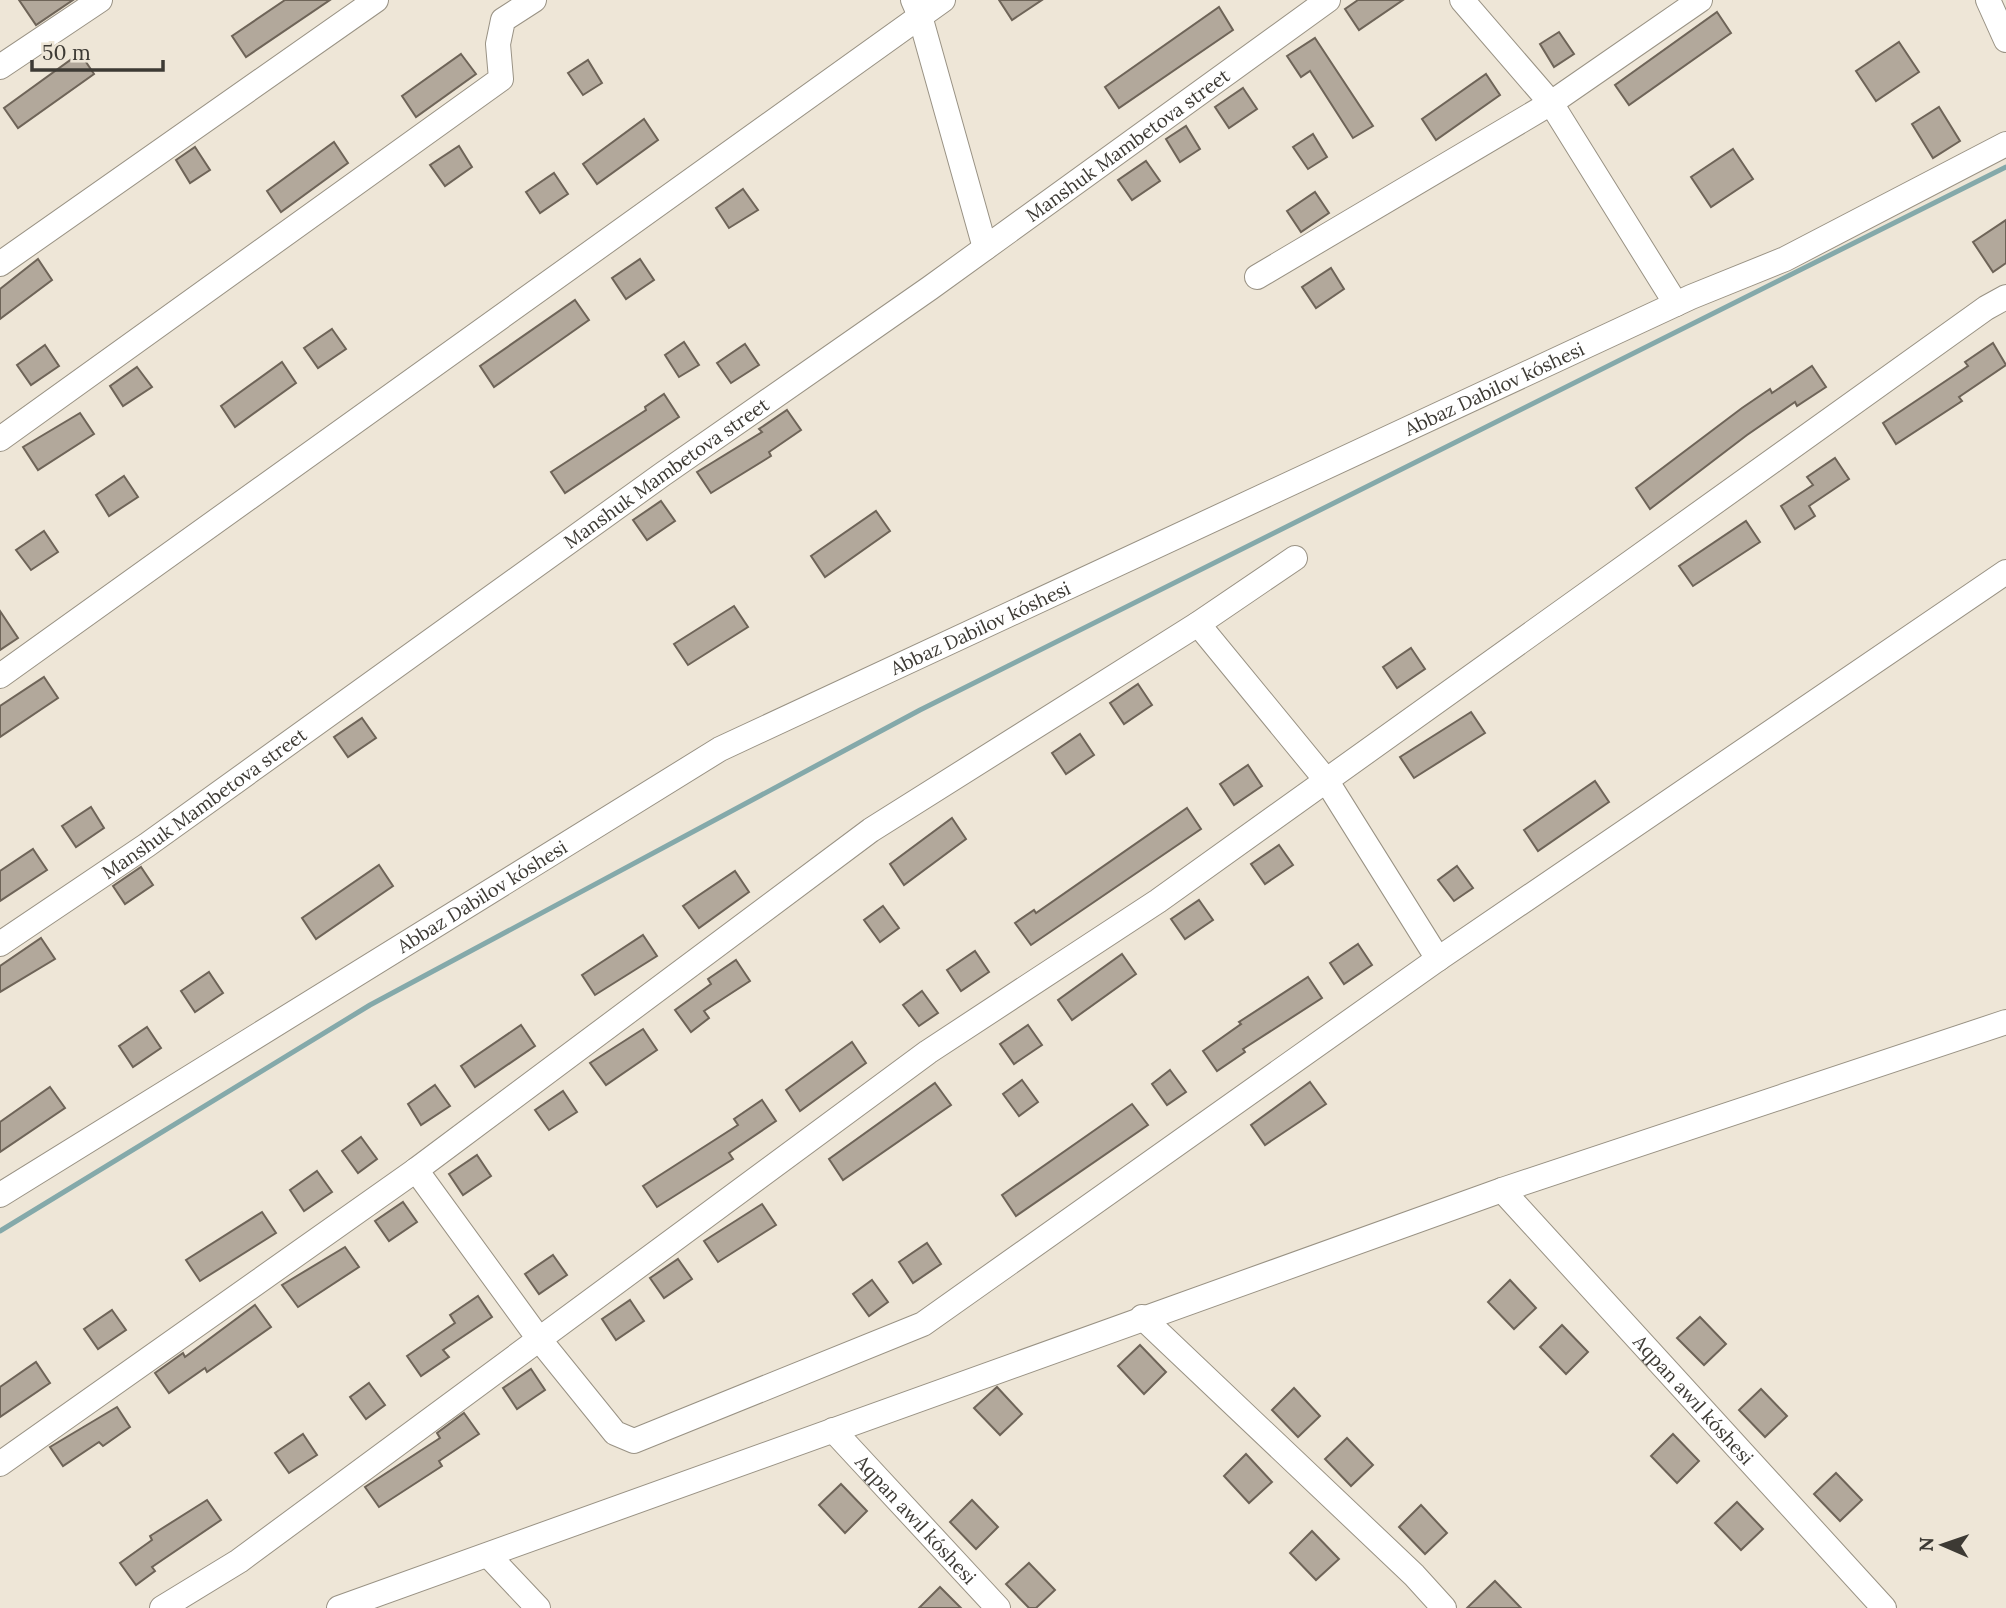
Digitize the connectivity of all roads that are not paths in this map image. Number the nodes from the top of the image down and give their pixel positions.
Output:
1 (100, 0) edge
2 (376, 0) edge
3 (534, 0) edge
4 (943, 0) edge
5 (1328, 0) edge
6 (1462, 0) edge
7 (1700, 0) edge
8 (1987, 0) edge
9 (917, 8) edge
10 (2006, 40) edge
11 (0, 67) edge
12 (1551, 103) junction
13 (2006, 144) edge
14 (985, 248) junction
15 (0, 264) edge
16 (1257, 277) dead end
17 (2006, 297) edge
18 (1676, 304) junction
19 (0, 439) edge
20 (1295, 558) dead end
21 (2006, 572) edge
22 (1198, 624) junction
23 (0, 676) edge
24 (1326, 780) junction
25 (0, 944) edge
26 (1438, 959) junction
27 (2006, 1022) edge
28 (416, 1170) junction
29 (1502, 1190) junction
30 (0, 1195) edge
31 (1142, 1317) junction
32 (539, 1339) junction
33 (833, 1430) junction
34 (0, 1464) edge
35 (489, 1556) junction
36 (162, 1608) edge
37 (339, 1608) edge
38 (538, 1608) edge
39 (998, 1608) edge
40 (1444, 1608) edge
41 (1884, 1608) edge

1 - 11 street
2 - 15 street
3 - 19 street
4 - 9 street
5 - 14 street, Manshuk Mambetova street
6 - 12 street
7 - 12 street
8 - 10 street
9 - 14 street
9 - 23 street
12 - 16 street
12 - 18 street
13 - 18 street, Abbaz Dabilov kóshesi
14 - 25 street, Manshuk Mambetova street
17 - 24 street
18 - 30 street, Abbaz Dabilov kóshesi
20 - 22 street
21 - 26 street
22 - 24 street
22 - 28 street
24 - 26 street
24 - 32 street
26 - 32 street
27 - 29 street
28 - 32 street
28 - 34 street
29 - 31 street
29 - 41 street, Aqpan awıl kóshesi
31 - 33 street
31 - 40 street
32 - 36 street
33 - 35 street
33 - 39 street, Aqpan awıl kóshesi
35 - 37 street
35 - 38 street

